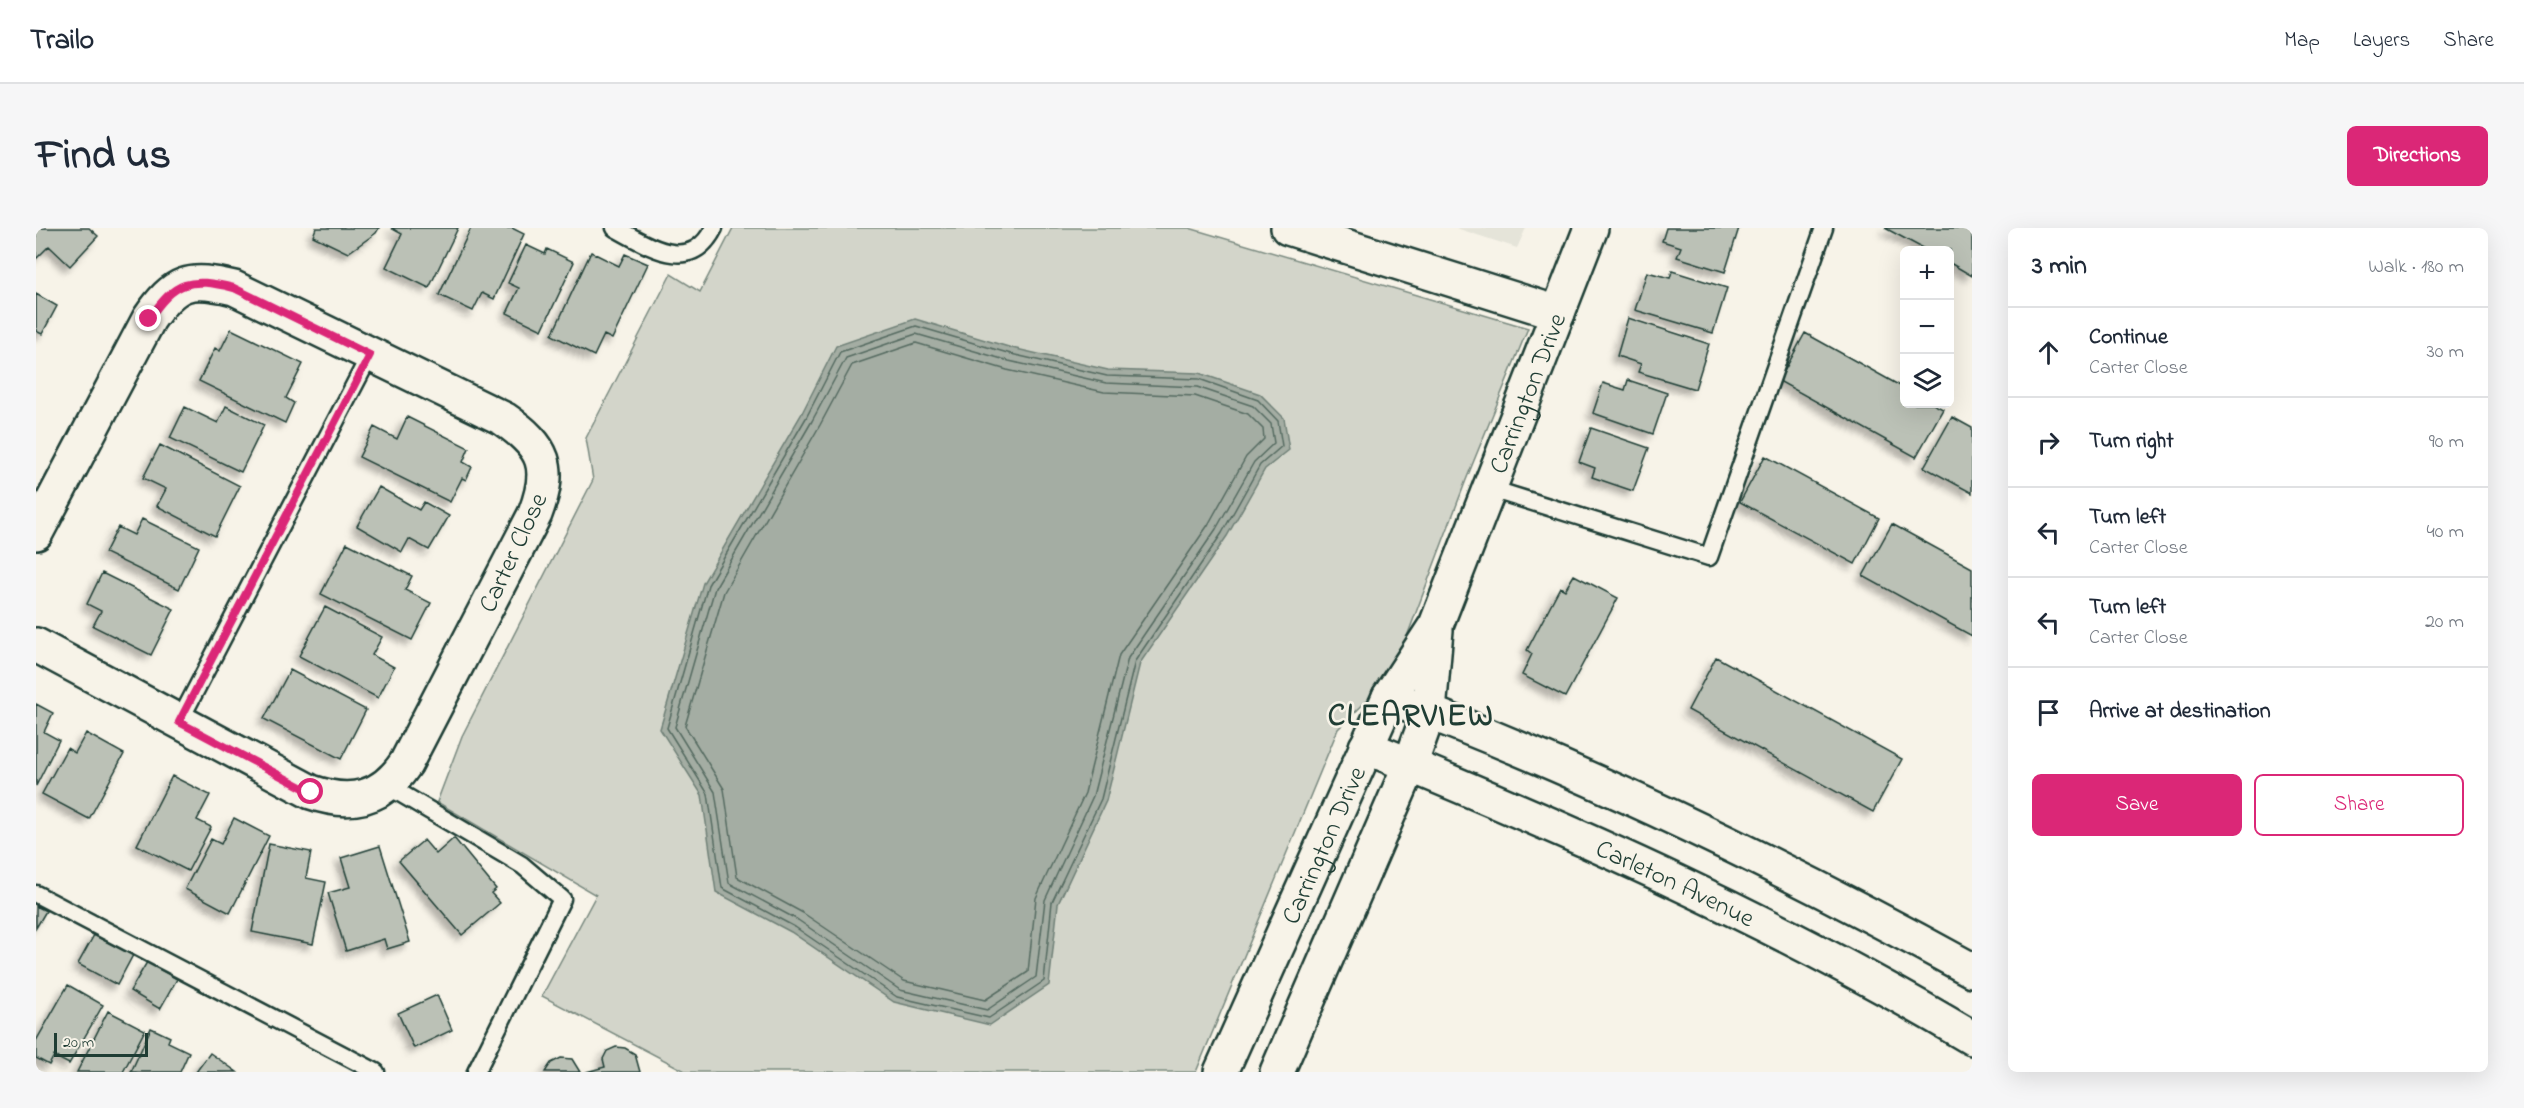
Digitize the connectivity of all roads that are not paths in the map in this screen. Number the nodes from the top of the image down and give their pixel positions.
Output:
1 (615, 228) edge
2 (714, 228) edge
3 (1288, 228) edge
4 (1591, 228) edge
5 (1824, 228) edge
6 (1558, 313) junction
7 (370, 355) junction
8 (1491, 489) junction
9 (36, 533) edge
10 (1436, 625) junction
11 (36, 645) edge
12 (1389, 697) junction
13 (1429, 712) junction
14 (179, 722) junction
15 (1366, 747) junction
16 (1410, 765) junction
17 (388, 786) junction
18 (36, 894) edge
19 (1972, 970) edge
20 (1972, 1038) edge
21 (376, 1072) edge
22 (476, 1072) edge
23 (1221, 1072) edge
24 (1277, 1072) edge

1 - 2 lane
3 - 6 street
4 - 6 street, Carrington Drive
5 - 8 lane
6 - 8 street, Carrington Drive
7 - 9 street, Carter Close
7 - 14 lane
7 - 17 street, Carter Close
8 - 10 street, Carrington Drive
10 - 12 street, Carrington Drive
10 - 13 street, Carrington Drive
11 - 14 street
12 - 13 street
12 - 15 street, Carrington Drive
13 - 16 street, Carrington Drive
13 - 19 street
14 - 17 street
15 - 16 street, Carleton Avenue
15 - 23 street, Carrington Drive
16 - 20 street, Carleton Avenue
16 - 24 street, Carrington Drive
17 - 22 lane
18 - 21 lane

